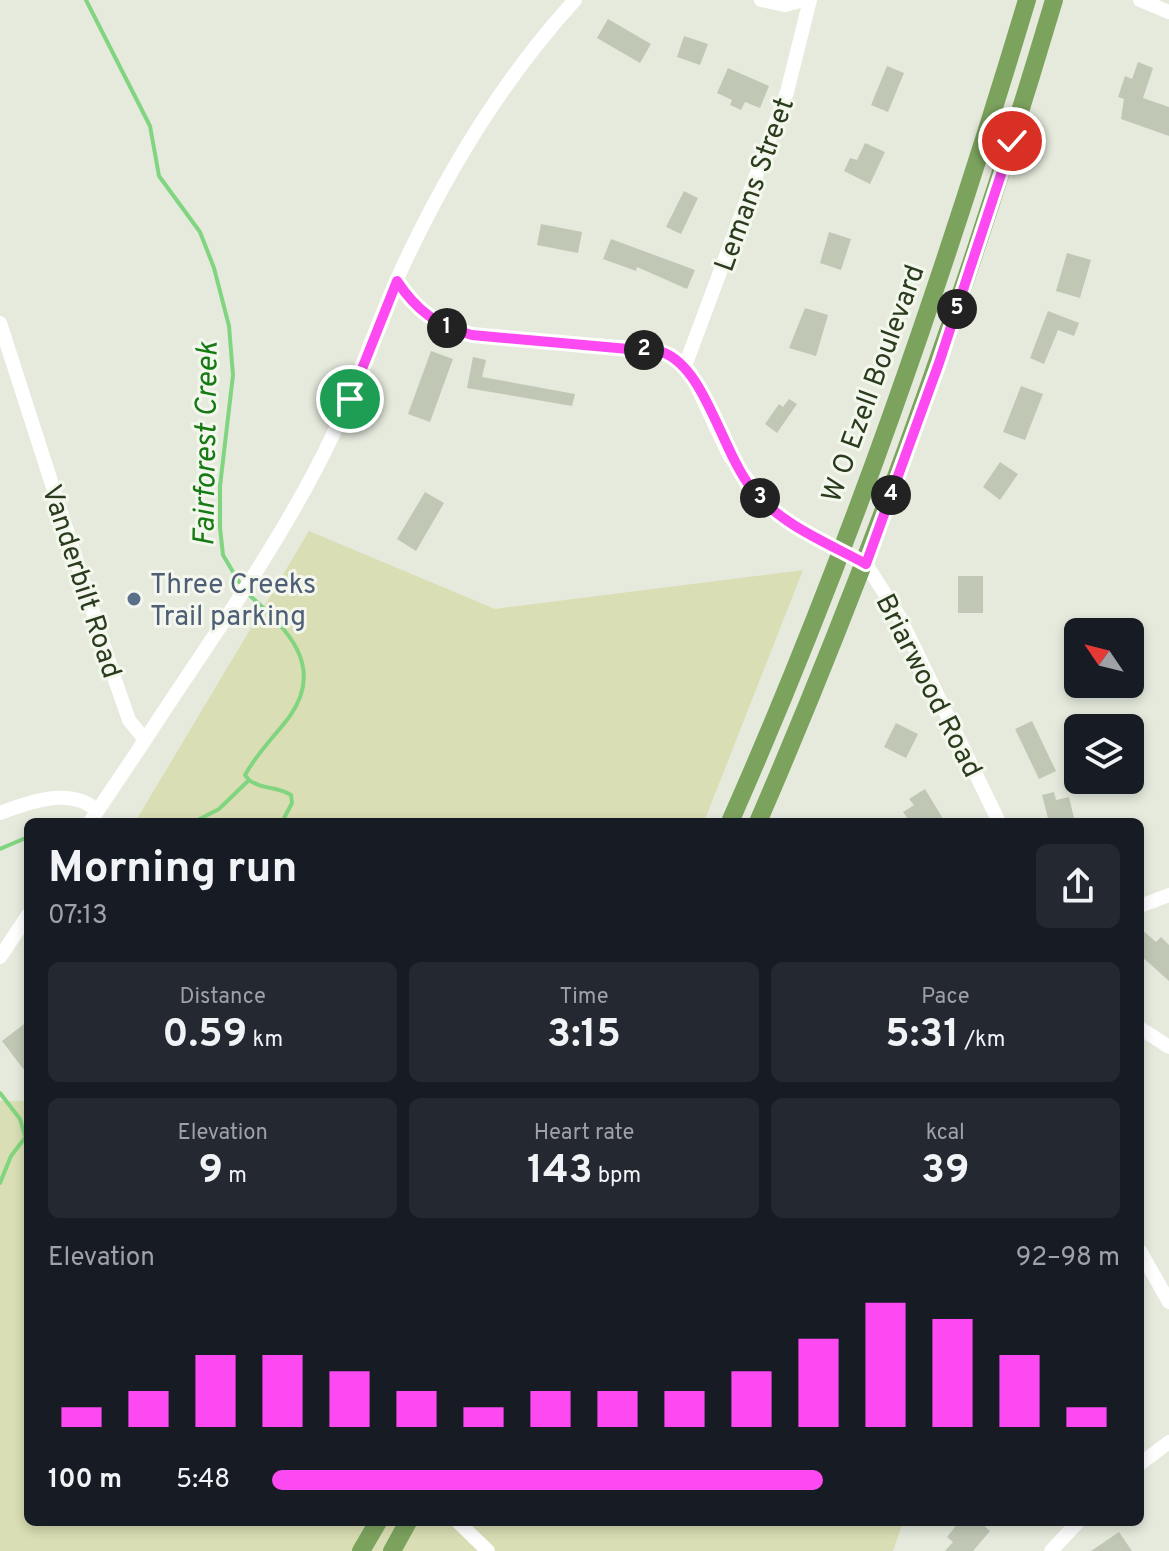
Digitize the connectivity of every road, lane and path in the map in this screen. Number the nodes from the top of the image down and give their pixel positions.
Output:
1 (575, 0) edge
2 (761, 0) edge
3 (803, 0) edge
4 (810, 0) edge
5 (1027, 0) edge
6 (1054, 0) edge
7 (1140, 0) edge
8 (1169, 12) edge
9 (397, 281) junction
10 (0, 323) edge
11 (685, 366) junction
12 (841, 551) junction
13 (866, 564) junction
14 (145, 740) junction
15 (745, 788) junction
16 (770, 794) junction
17 (0, 813) edge
18 (94, 816) edge
19 (732, 818) edge
20 (760, 818) edge
21 (997, 818) edge
22 (1169, 895) edge
23 (1144, 904) edge
24 (24, 926) edge
25 (0, 957) edge
26 (1144, 1031) edge
27 (1169, 1047) edge
28 (1144, 1258) edge
29 (1169, 1302) edge
30 (1169, 1442) edge
31 (1144, 1461) edge
32 (376, 1526) edge
33 (406, 1526) edge
34 (462, 1526) edge
35 (1074, 1526) edge
36 (361, 1551) edge
37 (392, 1551) edge
38 (488, 1551) edge
39 (1051, 1551) edge

1 - 9 street
2 - 3 street
4 - 11 street, Lemans Street
5 - 12 main road, W O Ezell Boulevard
6 - 13 main road, W O Ezell Boulevard
7 - 8 street
9 - 11 street
9 - 14 street
10 - 14 street, Vanderbilt Road
11 - 12 street, Briarwood Road
12 - 13 street, Briarwood Road
12 - 15 main road, W O Ezell Boulevard
13 - 16 main road, W O Ezell Boulevard
13 - 21 street, Briarwood Road
14 - 18 street
15 - 16 main road
15 - 19 main road, W O Ezell Boulevard
16 - 20 main road, W O Ezell Boulevard
17 - 18 street
22 - 23 street
24 - 25 street
26 - 27 street
28 - 29 street
30 - 31 street
32 - 36 main road
33 - 37 main road
34 - 38 street
35 - 39 street

